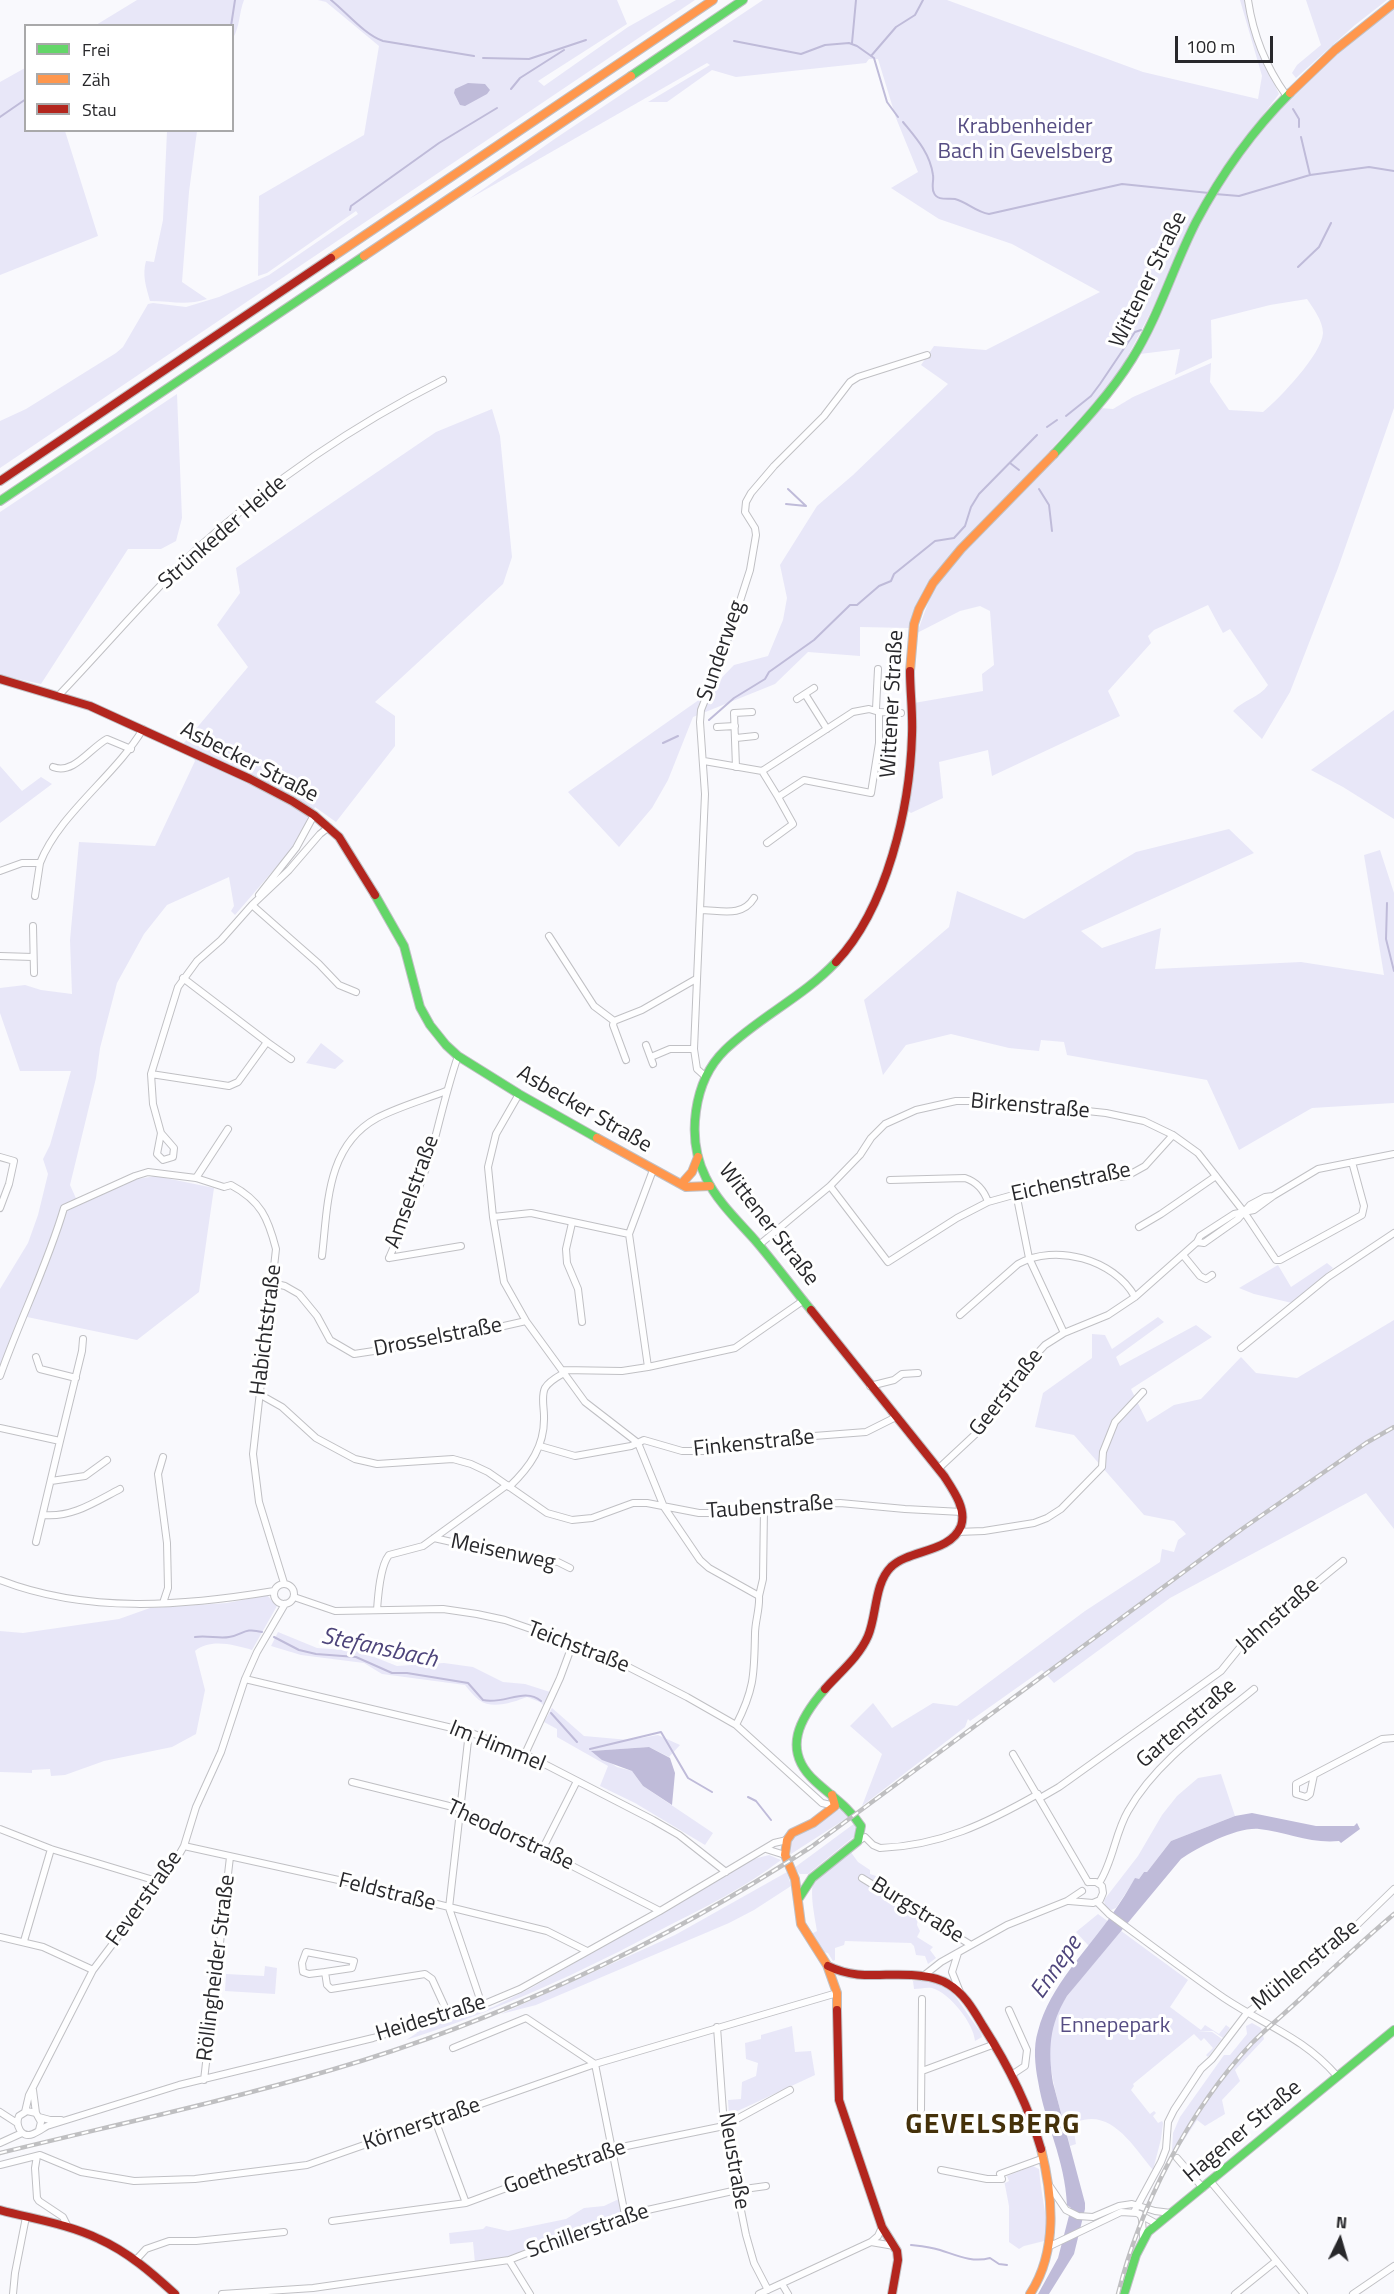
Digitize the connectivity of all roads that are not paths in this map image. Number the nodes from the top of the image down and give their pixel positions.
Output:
1 (713, 0) edge
2 (743, 0) edge
3 (1248, 0) edge
4 (1394, 3) edge
5 (1286, 94) junction
6 (927, 355) dead end
7 (443, 380) dead end
8 (0, 481) edge
9 (0, 501) edge
10 (878, 669) dead end
11 (0, 679) edge
12 (814, 688) dead end
13 (805, 694) junction
14 (58, 696) junction
15 (797, 699) dead end
16 (877, 710) junction
17 (752, 712) dead end
18 (901, 713) dead end
19 (735, 726) junction
20 (717, 727) dead end
21 (143, 729) junction
22 (826, 729) junction
23 (755, 736) dead end
24 (736, 738) junction
25 (131, 749) junction
26 (704, 761) junction
27 (53, 767) dead end
28 (736, 767) junction
29 (762, 771) junction
30 (778, 797) junction
31 (314, 815) junction
32 (329, 827) junction
33 (767, 843) dead end
34 (40, 863) junction
35 (0, 871) edge
36 (35, 896) dead end
37 (754, 898) dead end
38 (252, 905) junction
39 (700, 910) junction
40 (33, 926) dead end
41 (549, 936) dead end
42 (0, 956) edge
43 (33, 957) junction
44 (34, 973) dead end
45 (183, 978) junction
46 (696, 979) junction
47 (356, 992) dead end
48 (614, 1021) junction
49 (267, 1042) junction
50 (646, 1045) dead end
51 (694, 1049) junction
52 (458, 1056) junction
53 (291, 1059) dead end
54 (626, 1060) dead end
55 (151, 1074) junction
56 (706, 1077) junction
57 (446, 1091) junction
58 (519, 1094) junction
59 (228, 1129) dead end
60 (161, 1134) dead end
61 (1173, 1135) junction
62 (1394, 1154) edge
63 (0, 1157) edge
64 (698, 1157) junction
65 (1352, 1162) junction
66 (653, 1170) junction
67 (1216, 1176) junction
68 (196, 1178) junction
69 (890, 1180) dead end
70 (682, 1181) junction
71 (707, 1181) junction
72 (830, 1186) junction
73 (1016, 1193) junction
74 (988, 1202) junction
75 (0, 1208) edge
76 (1244, 1212) junction
77 (493, 1217) junction
78 (572, 1223) junction
79 (1139, 1227) dead end
80 (1394, 1233) edge
81 (629, 1234) junction
82 (759, 1245) junction
83 (461, 1246) dead end
84 (1183, 1255) junction
85 (322, 1256) dead end
86 (1029, 1258) junction
87 (1212, 1275) dead end
88 (272, 1283) junction
89 (1135, 1298) junction
90 (804, 1300) junction
91 (960, 1315) dead end
92 (526, 1321) junction
93 (582, 1322) dead end
94 (1064, 1333) junction
95 (83, 1339) dead end
96 (1240, 1348) dead end
97 (36, 1357) dead end
98 (648, 1367) junction
99 (563, 1372) junction
100 (918, 1373) dead end
101 (0, 1376) edge
102 (76, 1378) junction
103 (870, 1386) junction
104 (1143, 1392) dead end
105 (259, 1394) junction
106 (896, 1417) junction
107 (0, 1428) edge
108 (60, 1441) junction
109 (638, 1443) junction
110 (540, 1446) junction
111 (163, 1457) dead end
112 (107, 1460) dead end
113 (938, 1469) junction
114 (51, 1481) junction
115 (508, 1486) junction
116 (120, 1489) dead end
117 (664, 1507) junction
118 (764, 1508) junction
119 (962, 1512) junction
120 (43, 1515) junction
121 (957, 1532) junction
122 (434, 1539) junction
123 (36, 1542) dead end
124 (1343, 1562) dead end
125 (570, 1568) dead end
126 (0, 1580) edge
127 (284, 1583) junction
128 (274, 1591) junction
129 (759, 1596) junction
130 (294, 1597) junction
131 (163, 1603) junction
132 (285, 1604) junction
133 (377, 1610) junction
134 (573, 1643) junction
135 (245, 1679) junction
136 (1254, 1689) dead end
137 (736, 1725) junction
138 (469, 1732) junction
139 (1394, 1738) edge
140 (525, 1754) junction
141 (1013, 1754) dead end
142 (1314, 1775) dead end
143 (577, 1780) junction
144 (352, 1782) dead end
145 (832, 1794) junction
146 (1039, 1796) junction
147 (822, 1803) junction
148 (835, 1806) junction
149 (461, 1809) junction
150 (851, 1811) junction
151 (824, 1816) junction
152 (0, 1829) edge
153 (861, 1839) junction
154 (787, 1840) junction
155 (184, 1846) junction
156 (766, 1849) junction
157 (51, 1850) junction
158 (543, 1850) junction
159 (785, 1855) junction
160 (230, 1857) junction
161 (793, 1871) junction
162 (726, 1872) junction
163 (812, 1878) junction
164 (862, 1878) dead end
165 (160, 1882) junction
166 (1088, 1882) junction
167 (1099, 1883) junction
168 (1394, 1889) edge
169 (1082, 1892) junction
170 (799, 1898) junction
171 (1086, 1900) junction
172 (1067, 1901) junction
173 (1097, 1902) junction
174 (449, 1908) junction
175 (660, 1911) junction
176 (0, 1937) edge
177 (24, 1941) junction
178 (970, 1945) junction
179 (587, 1951) junction
180 (958, 1953) junction
181 (827, 1965) junction
182 (93, 1970) junction
183 (325, 1972) junction
184 (845, 1975) junction
185 (922, 1977) junction
186 (837, 1993) junction
187 (961, 1994) junction
188 (922, 1999) dead end
189 (482, 2005) junction
190 (1009, 2010) dead end
191 (1247, 2013) junction
192 (449, 2016) junction
193 (717, 2027) junction
194 (1394, 2030) edge
195 (995, 2044) junction
196 (453, 2048) dead end
197 (595, 2064) junction
198 (922, 2071) junction
199 (1013, 2074) junction
200 (1337, 2076) junction
201 (204, 2080) junction
202 (33, 2089) junction
203 (790, 2090) dead end
204 (921, 2110) dead end
205 (23, 2113) junction
206 (3, 2114) edge
207 (37, 2115) junction
208 (67, 2120) junction
209 (435, 2120) junction
210 (17, 2125) junction
211 (724, 2126) junction
212 (39, 2130) junction
213 (22, 2133) junction
214 (1, 2142) edge
215 (612, 2149) junction
216 (37, 2156) junction
217 (1044, 2158) junction
218 (1177, 2158) dead end
219 (0, 2165) edge
220 (941, 2170) dead end
221 (1048, 2182) junction
222 (1207, 2185) junction
223 (766, 2186) dead end
224 (737, 2190) junction
225 (466, 2203) junction
226 (0, 2210) edge
227 (1137, 2210) junction
228 (1171, 2213) junction
229 (625, 2215) junction
230 (26, 2217) junction
231 (332, 2221) dead end
232 (1157, 2224) junction
233 (68, 2227) junction
234 (882, 2227) junction
235 (284, 2232) dead end
236 (1143, 2239) junction
237 (871, 2242) junction
238 (1050, 2246) junction
239 (896, 2247) junction
240 (509, 2260) junction
241 (1276, 2260) junction
242 (135, 2261) junction
243 (1394, 2266) edge
244 (782, 2284) junction
245 (768, 2290) junction
246 (14, 2294) edge
247 (175, 2294) edge
248 (222, 2294) edge
249 (530, 2294) edge
250 (759, 2294) edge
251 (788, 2294) edge
252 (892, 2294) edge
253 (1030, 2294) edge
254 (1124, 2294) edge
255 (1235, 2294) edge
256 (1304, 2294) edge
257 (1353, 2294) edge

1 - 8 main road
2 - 9 main road
3 - 5 street
4 - 5 main road, Wittener Straße
5 - 56 main road, Wittener Straße
6 - 26 street, Sunderweg
7 - 14 street, Strünkeder Heide
10 - 16 street
11 - 14 main road, Asbecker Straße
12 - 13 street
13 - 15 street
13 - 22 street
14 - 21 main road, Asbecker Straße
16 - 18 street
16 - 22 street
16 - 30 street
17 - 19 street
19 - 20 street
19 - 24 street
21 - 25 street
21 - 31 main road, Asbecker Straße
22 - 29 street
23 - 24 street
24 - 28 street
25 - 27 street
25 - 34 street
26 - 28 street
26 - 39 street, Sunderweg
28 - 29 street
29 - 30 street
30 - 33 street
31 - 32 main road, Asbecker Straße
31 - 38 street
32 - 38 street
32 - 52 main road, Asbecker Straße
34 - 35 street
34 - 36 street
37 - 39 street
38 - 45 street
38 - 47 street
39 - 46 street, Sunderweg
40 - 43 street
41 - 48 street
42 - 43 street
43 - 44 street
45 - 49 street
45 - 55 street
46 - 48 street
46 - 51 street, Sunderweg
48 - 54 street
49 - 53 street
49 - 55 street
50 - 51 street
51 - 56 street, Sunderweg
52 - 57 street, Amselstraße
52 - 58 main road, Asbecker Straße
55 - 60 street
56 - 64 main road, Wittener Straße
57 - 83 street, Amselstraße
57 - 85 street
58 - 66 main road, Asbecker Straße
58 - 77 street
59 - 68 street
61 - 67 street, Birkenstraße
61 - 72 street, Birkenstraße
61 - 73 street, Eichenstraße
62 - 65 street, Geerstraße
63 - 75 street
64 - 70 main road
64 - 71 main road, Wittener Straße
65 - 76 street, Geerstraße
65 - 76 street, Birkenstraße
66 - 70 main road, Asbecker Straße
66 - 81 street
67 - 76 street, Birkenstraße
67 - 79 street
68 - 88 street, Habichtstraße
68 - 101 street, Habichtstraße
69 - 74 street
70 - 71 main road
71 - 82 main road, Wittener Straße
72 - 74 street, Eichenstraße
72 - 82 street, Birkenstraße
73 - 74 street, Eichenstraße
73 - 86 street
76 - 84 street, Geerstraße
77 - 78 street
77 - 92 street
78 - 81 street
78 - 93 street
80 - 96 street
81 - 98 street
82 - 90 main road, Wittener Straße
84 - 87 street
84 - 89 street, Geerstraße
86 - 89 street
86 - 91 street
86 - 94 street
88 - 92 street, Drosselstraße
88 - 105 street, Habichtstraße
89 - 94 street, Geerstraße
90 - 98 street
90 - 103 main road, Wittener Straße
92 - 99 street
94 - 113 street, Geerstraße
95 - 102 street
97 - 102 street
98 - 99 street
99 - 109 street
99 - 110 street, Meisenweg
100 - 103 street
102 - 108 street
103 - 106 main road, Wittener Straße
104 - 121 street
105 - 115 street, Taubenstraße
105 - 127 street, Habichtstraße
106 - 109 street, Finkenstraße
106 - 113 main road, Wittener Straße
107 - 108 street
108 - 114 street
109 - 110 street, Finkenstraße
109 - 117 street
110 - 115 street, Meisenweg
111 - 131 street
112 - 114 street
113 - 119 main road, Wittener Straße
114 - 120 street
115 - 117 street, Taubenstraße
115 - 122 street, Meisenweg
116 - 120 street
117 - 118 street, Taubenstraße
117 - 129 street
118 - 119 street, Taubenstraße
118 - 129 street
119 - 121 main road
120 - 123 street
121 - 145 main road
122 - 125 street, Meisenweg
122 - 133 street, Meisenweg
124 - 146 street, Jahnstraße
126 - 131 street
127 - 128 street
127 - 130 street
128 - 131 street
128 - 132 street
129 - 137 street
130 - 132 street
130 - 133 street, Teichstraße
132 - 135 street, Feverstraße
133 - 134 street, Teichstraße
134 - 137 street, Teichstraße
134 - 140 street
135 - 138 street, Im Himmel
135 - 155 street, Feverstraße
136 - 167 street, Gartenstraße
137 - 147 street, Teichstraße
138 - 140 street, Im Himmel
138 - 149 street
139 - 142 street
140 - 143 street, Im Himmel
141 - 146 street
143 - 158 street
143 - 162 street, Im Himmel
144 - 149 street, Theodorstraße
145 - 148 main road
145 - 150 main road
146 - 153 street, Jahnstraße
146 - 166 street
147 - 148 street, Teichstraße
147 - 151 street
148 - 150 main road
148 - 151 main road
149 - 158 street, Theodorstraße
149 - 174 street
150 - 153 main road
151 - 154 main road
152 - 157 street
153 - 163 main road
154 - 156 street, Heidestraße
154 - 159 main road
155 - 160 street, Feldstraße
155 - 165 street, Feverstraße
156 - 159 street
156 - 162 street, Heidestraße
157 - 165 street
157 - 177 street
158 - 175 street, Theodorstraße
159 - 161 main road
160 - 174 street, Feldstraße
160 - 201 street, Röllingheider Straße
161 - 163 main road
161 - 170 main road
162 - 175 street, Heidestraße
163 - 170 main road
164 - 178 street, Burgstraße
165 - 182 street, Feverstraße
166 - 167 street
166 - 169 street
167 - 173 street
168 - 191 street, Mühlenstraße
169 - 171 street
169 - 172 street
170 - 181 main road
171 - 172 street
171 - 173 street
172 - 178 street
173 - 191 street
174 - 179 street, Feldstraße
174 - 189 street
175 - 179 street, Heidestraße
176 - 177 street
177 - 182 street
178 - 180 street
179 - 189 street, Heidestraße
180 - 185 street
180 - 187 street
181 - 184 main road
181 - 186 main road
182 - 202 street, Feverstraße
183 - 183 street
183 - 192 street
184 - 185 main road
184 - 186 main road
185 - 187 main road
186 - 193 street, Körnerstraße
186 - 234 main road
187 - 195 main road
188 - 198 street
189 - 192 street, Heidestraße
190 - 199 street
191 - 200 street
191 - 227 street, Mühlenstraße
192 - 201 street, Heidestraße
193 - 197 street, Körnerstraße
193 - 211 street, Neustraße
194 - 200 main road, Hagener Straße
195 - 198 street
195 - 199 main road
196 - 197 street
197 - 209 street, Körnerstraße
197 - 215 street
198 - 204 street
199 - 217 main road
200 - 222 main road, Hagener Straße
201 - 208 street, Heidestraße
202 - 205 street, Feverstraße
202 - 207 street
203 - 211 street, Goethestraße
205 - 206 street
205 - 207 street, Heidestraße
205 - 210 street, Heidestraße
206 - 210 street
207 - 208 street, Heidestraße
207 - 212 street
208 - 212 street, Heidestraße
209 - 216 street, Körnerstraße
209 - 225 street
210 - 213 street
210 - 214 street, Heidestraße
211 - 215 street, Goethestraße
211 - 224 street, Neustraße
212 - 213 street, Heidestraße
213 - 214 street, Heidestraße
215 - 225 street, Goethestraße
215 - 229 street
216 - 219 street
216 - 233 street
217 - 220 street
217 - 221 main road
218 - 222 street
221 - 227 street
221 - 238 main road
222 - 228 main road, Hagener Straße
222 - 241 street
223 - 224 street, Schillerstraße
224 - 229 street, Schillerstraße
224 - 245 street, Neustraße
225 - 231 street, Goethestraße
226 - 230 main road
227 - 228 street
227 - 232 street
227 - 236 street
227 - 238 street
228 - 232 main road, Hagener Straße
229 - 240 street, Schillerstraße
230 - 233 main road
230 - 246 street
232 - 236 main road, Hagener Straße
233 - 242 main road
234 - 237 street
234 - 239 main road
235 - 242 street
236 - 254 main road, Hagener Straße
237 - 239 street
237 - 244 street
238 - 253 main road
239 - 252 main road
240 - 248 street, Schillerstraße
240 - 249 street
241 - 255 street
241 - 256 street
242 - 247 main road
243 - 257 street
244 - 245 street
244 - 251 street
245 - 250 street

